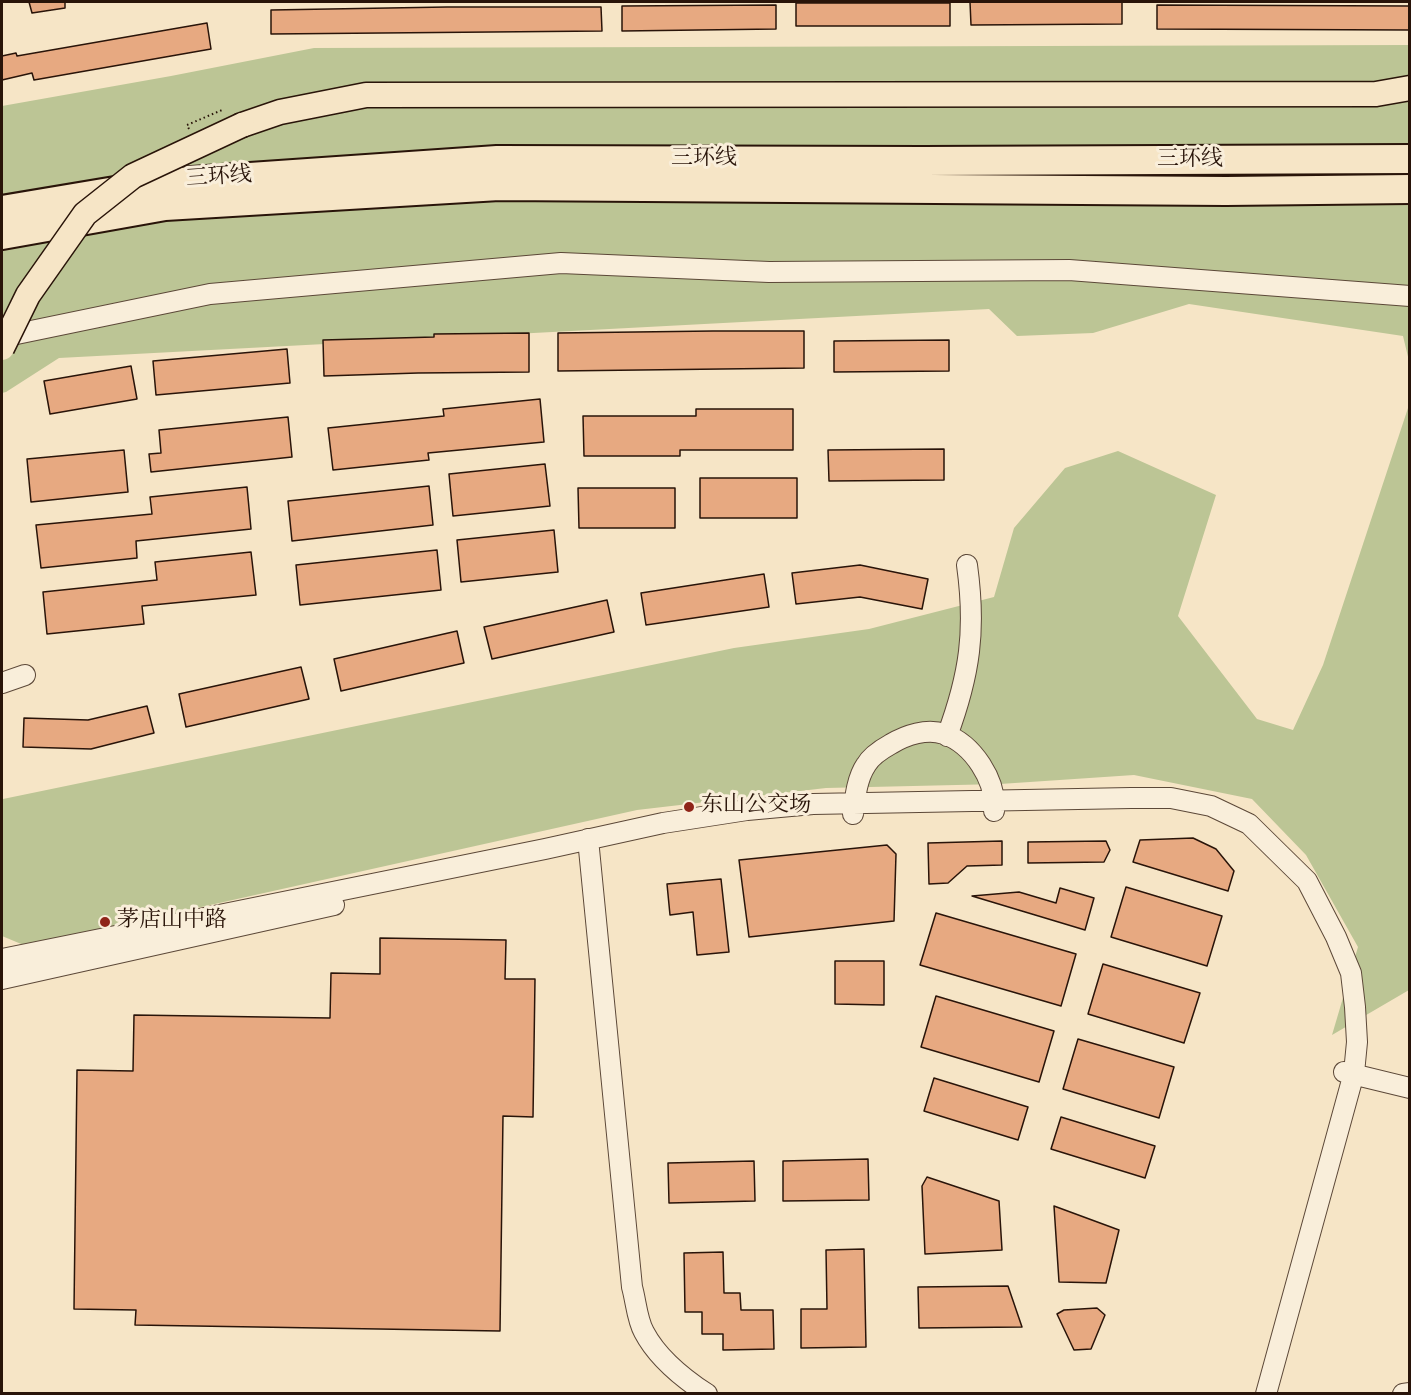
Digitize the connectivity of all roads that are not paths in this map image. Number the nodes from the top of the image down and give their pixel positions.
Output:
1 (1410, 88) edge
2 (1410, 148) edge
3 (1410, 159) edge
4 (923, 161) junction
5 (1410, 189) edge
6 (1226, 191) junction
7 (164, 194) junction
8 (2, 198) edge
9 (1410, 198) edge
10 (2, 210) edge
11 (2, 234) edge
12 (2, 248) edge
13 (1410, 296) edge
14 (2, 337) edge
15 (2, 348) edge
16 (967, 565) dead end
17 (25, 675) dead end
18 (2, 683) edge
19 (947, 736) junction
20 (995, 806) junction
21 (854, 809) junction
22 (583, 846) junction
23 (2, 959) edge
24 (2, 979) edge
25 (1349, 1072) junction
26 (1410, 1088) edge
27 (1410, 1393) edge
28 (695, 1394) edge
29 (707, 1394) edge
30 (1256, 1394) edge
31 (1266, 1394) edge
32 (1403, 1394) edge

1 - 15 main road, bridge
2 - 4 highway
3 - 4 highway, 三环线
4 - 7 highway, 三环线
5 - 6 highway, 三环线
6 - 7 highway, 三环线
6 - 9 highway
7 - 8 highway
7 - 10 highway, 三环线
7 - 11 highway, 三环线
7 - 12 highway
13 - 14 street
16 - 19 street
17 - 18 street
19 - 20 street
19 - 21 street
20 - 21 street
20 - 25 street
21 - 22 street
22 - 23 street
22 - 24 street
22 - 28 street
22 - 29 street
25 - 26 street
25 - 30 street
25 - 31 street
27 - 32 street

